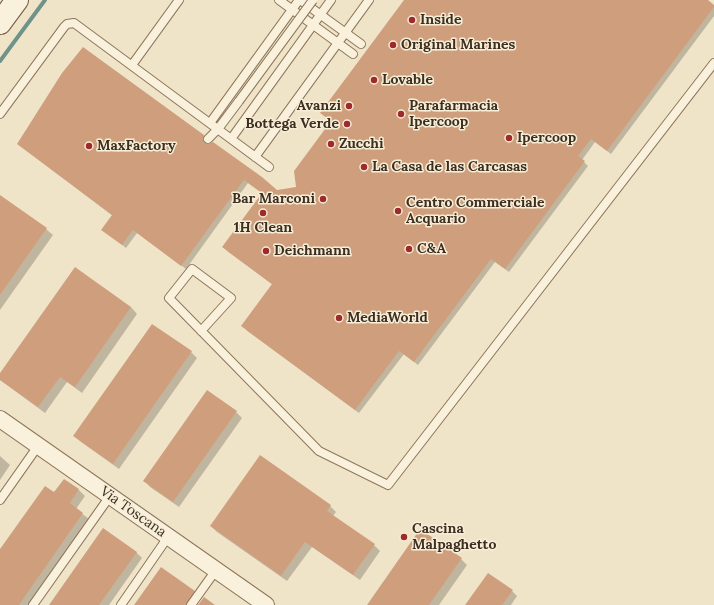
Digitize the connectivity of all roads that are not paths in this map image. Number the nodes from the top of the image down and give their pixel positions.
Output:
1 (17, 0) edge
2 (179, 0) edge
3 (279, 0) edge
4 (300, 0) edge
5 (313, 0) edge
6 (331, 0) edge
7 (370, 0) edge
8 (292, 10) junction
9 (320, 14) junction
10 (0, 23) edge
11 (313, 25) junction
12 (345, 33) junction
13 (338, 43) junction
14 (361, 44) dead end
15 (353, 54) dead end
16 (714, 63) edge
17 (132, 65) junction
18 (0, 114) edge
19 (210, 123) junction
20 (218, 129) junction
21 (208, 138) dead end
22 (231, 139) junction
23 (255, 156) junction
24 (269, 167) dead end
25 (201, 331) junction
26 (0, 419) edge
27 (38, 446) junction
28 (110, 496) junction
29 (0, 500) edge
30 (168, 537) junction
31 (216, 570) junction
32 (33, 605) edge
33 (121, 605) edge
34 (191, 605) edge
35 (266, 605) edge

1 - 10 street
2 - 17 lane
3 - 8 lane
4 - 8 lane
4 - 9 lane
5 - 20 lane, bridge
6 - 9 lane
7 - 12 lane
8 - 11 lane
8 - 19 lane
9 - 11 lane
9 - 12 lane
11 - 13 lane
11 - 22 lane
12 - 13 lane
12 - 14 lane
13 - 15 lane
13 - 23 lane
16 - 25 lane
17 - 18 lane
17 - 19 lane
19 - 20 lane
20 - 21 lane
20 - 22 lane
22 - 23 lane
23 - 24 lane
25 - 25 lane
26 - 27 street, Via Toscana
27 - 28 street, Via Toscana
27 - 29 lane
28 - 30 street, Via Toscana
28 - 32 lane
30 - 31 street, Via Toscana
30 - 33 lane
31 - 34 lane
31 - 35 street, Via Toscana

